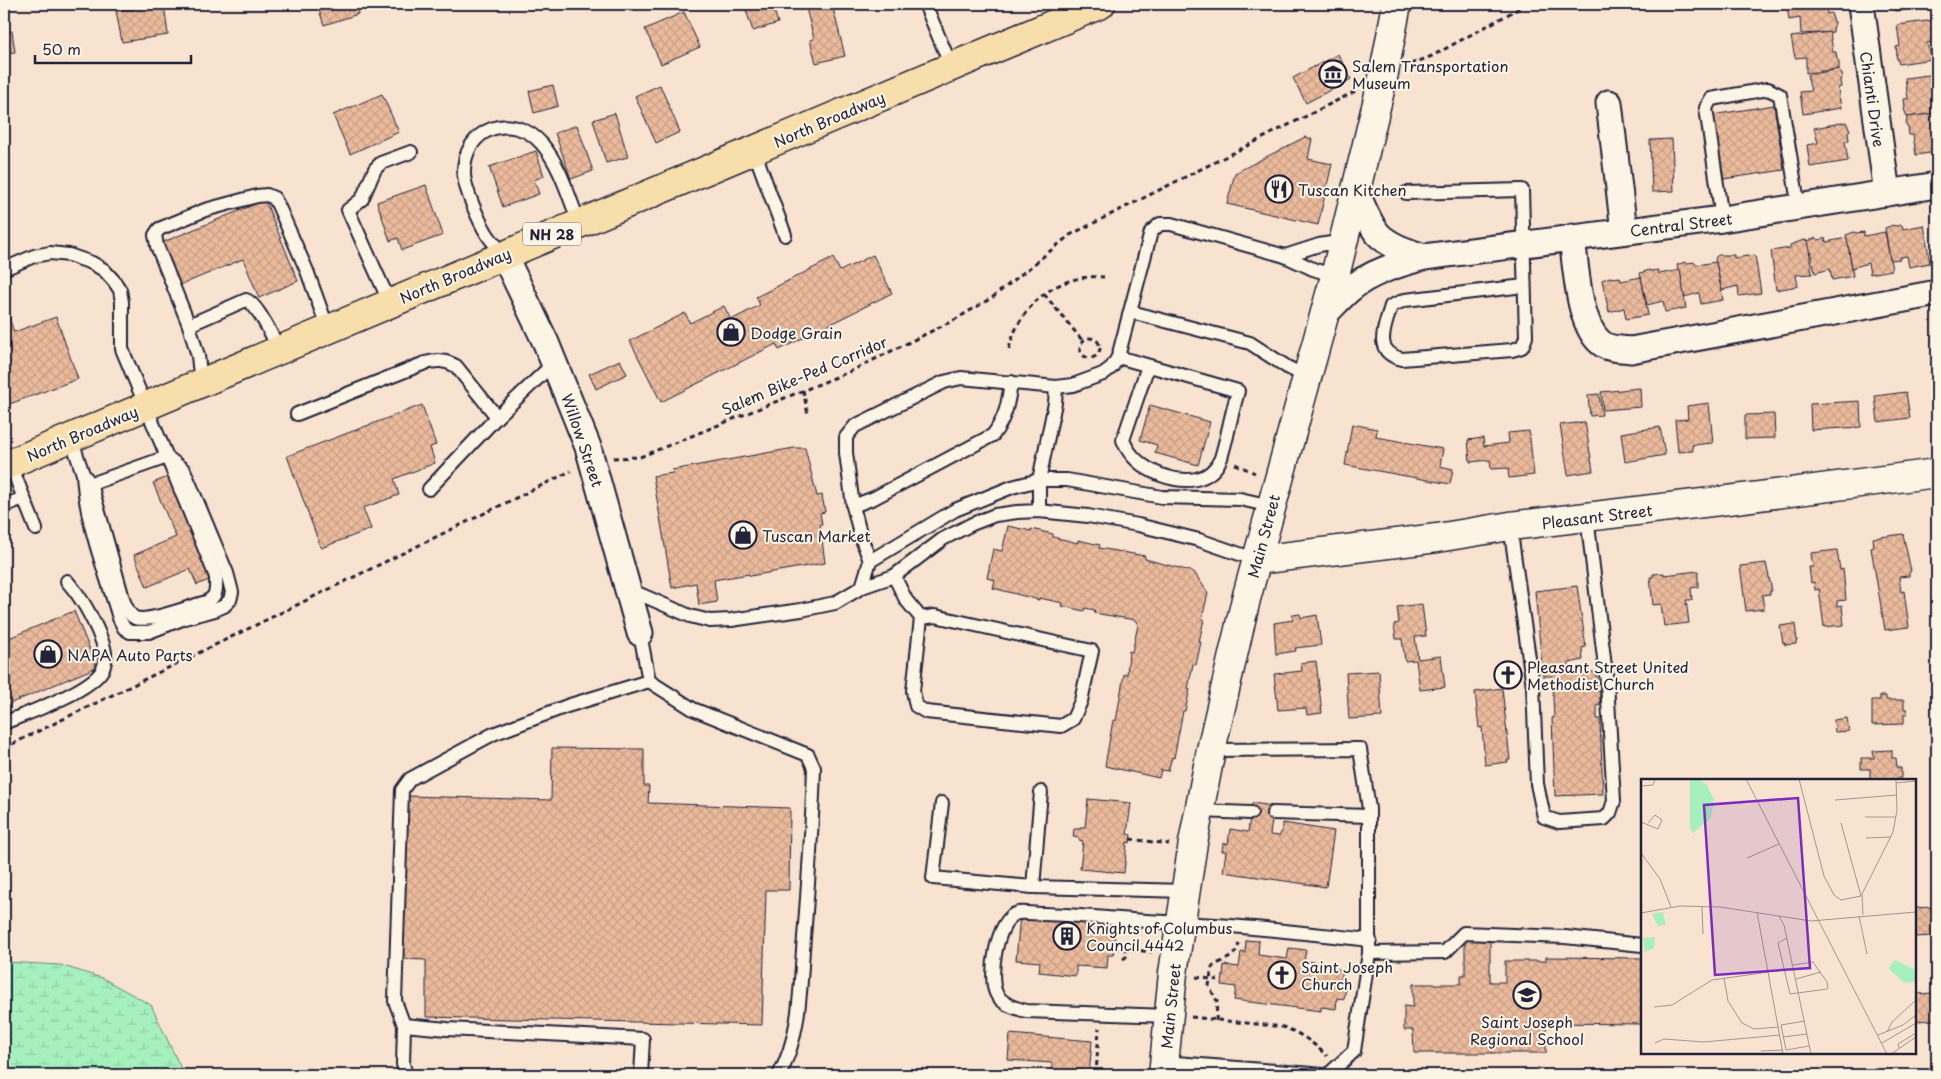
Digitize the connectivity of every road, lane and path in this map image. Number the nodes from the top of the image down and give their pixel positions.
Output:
1 (925, 4) edge
2 (1101, 4) edge
3 (1397, 4) edge
4 (1527, 4) edge
5 (1860, 4) edge
6 (1072, 10) edge
7 (951, 66) junction
8 (1382, 78) junction
9 (1609, 103) dead end
10 (754, 150) junction
11 (412, 152) dead end
12 (1937, 185) edge
13 (1356, 191) junction
14 (1406, 193) dead end
15 (1887, 193) junction
16 (1799, 208) junction
17 (1722, 219) junction
18 (578, 223) junction
19 (1624, 231) junction
20 (785, 235) dead end
21 (1572, 237) junction
22 (1344, 241) junction
23 (1523, 243) junction
24 (504, 255) junction
25 (1285, 256) junction
26 (1424, 258) junction
27 (4, 269) edge
28 (1335, 276) junction
29 (1104, 277) dead end
30 (1524, 286) junction
31 (1937, 293) edge
32 (1044, 294) junction
33 (390, 303) junction
34 (1131, 312) junction
35 (1324, 314) junction
36 (189, 325) junction
37 (328, 329) junction
38 (1082, 340) junction
39 (1009, 349) dead end
40 (280, 350) junction
41 (1118, 357) junction
42 (555, 362) junction
43 (1148, 366) junction
44 (1307, 376) junction
45 (1011, 382) junction
46 (201, 383) junction
47 (1056, 387) junction
48 (803, 390) junction
49 (147, 406) junction
50 (297, 414) dead end
51 (808, 415) dead end
52 (497, 417) junction
53 (71, 438) junction
54 (167, 457) junction
55 (610, 458) dead end
56 (1233, 463) dead end
57 (7, 465) edge
58 (571, 472) dead end
59 (1255, 473) dead end
60 (1937, 473) edge
61 (83, 474) junction
62 (1039, 480) junction
63 (91, 484) junction
64 (429, 489) dead end
65 (23, 498) junction
66 (4, 506) edge
67 (853, 506) junction
68 (1271, 506) junction
69 (1039, 511) junction
70 (1587, 517) junction
71 (1510, 526) junction
72 (36, 530) dead end
73 (1256, 560) junction
74 (870, 561) junction
75 (894, 576) junction
76 (67, 581) dead end
77 (862, 587) junction
78 (628, 589) junction
79 (921, 618) junction
80 (640, 633) joint
81 (649, 681) junction
82 (4, 723) edge
83 (4, 748) edge
84 (1211, 750) junction
85 (1041, 792) dead end
86 (942, 803) dead end
87 (1199, 811) junction
88 (1251, 813) dead end
89 (1273, 813) dead end
90 (1368, 816) junction
91 (1130, 839) dead end
92 (1170, 844) dead end
93 (1033, 887) junction
94 (1186, 891) junction
95 (1181, 923) junction
96 (1241, 927) junction
97 (1370, 940) junction
98 (1641, 945) edge
99 (1114, 948) dead end
100 (1127, 949) junction
101 (1153, 952) dead end
102 (1369, 953) junction
103 (1123, 959) dead end
104 (1191, 976) dead end
105 (1210, 978) junction
106 (1218, 980) dead end
107 (1100, 1014) junction
108 (1177, 1017) junction
109 (1216, 1020) junction
110 (404, 1024) junction
111 (1338, 1066) junction
112 (1164, 1068) edge
113 (406, 1075) edge
114 (641, 1075) edge
115 (779, 1075) edge
116 (1096, 1075) edge
117 (1324, 1075) edge
118 (1328, 1075) edge

1 - 7 lane
2 - 6 main road, North Broadway / NH 28
3 - 8 main road, Main Street
4 - 8 path, Salem Bike-Ped Corridor
5 - 15 street, Chianti Drive
6 - 7 main road, North Broadway / NH 28
7 - 10 main road, North Broadway / NH 28
8 - 13 main road, Main Street
8 - 48 path, Salem Bike-Ped Corridor
9 - 19 street
10 - 18 main road, North Broadway / NH 28
10 - 20 lane
11 - 33 lane
12 - 15 street, Central Street
13 - 22 main road, Main Street
13 - 26 street
14 - 23 lane
15 - 16 street, Central Street
16 - 17 street, Central Street
16 - 17 lane
17 - 19 street, Central Street
18 - 24 main road, North Broadway / NH 28
18 - 24 lane
19 - 21 street, Central Street
21 - 23 street, Central Street
21 - 31 street
22 - 25 lane
22 - 28 main road, Main Street
23 - 26 street, Central Street
23 - 30 lane
24 - 33 main road, North Broadway / NH 28
24 - 42 street, Willow Street
25 - 28 lane
25 - 34 lane
26 - 35 street, Central Street
27 - 49 lane
28 - 35 main road, Main Street
29 - 32 path
30 - 30 lane
32 - 38 path
32 - 39 path
33 - 37 main road, North Broadway / NH 28
34 - 41 lane
34 - 44 lane
35 - 44 main road, Main Street
36 - 37 lane
36 - 40 lane
36 - 46 lane
37 - 40 main road, North Broadway / NH 28
38 - 38 path
40 - 46 main road, North Broadway / NH 28
41 - 43 lane
41 - 47 lane
42 - 52 lane
42 - 78 street, Willow Street
43 - 43 lane
44 - 68 main road, Main Street
45 - 47 lane
45 - 67 lane
45 - 67 lane
46 - 49 main road, North Broadway / NH 28
47 - 62 lane
48 - 51 path
48 - 55 path, Salem Bike-Ped Corridor
49 - 53 main road, North Broadway / NH 28
49 - 54 lane
50 - 52 lane
52 - 64 lane
53 - 57 main road, North Broadway / NH 28
53 - 61 lane
54 - 61 lane
54 - 63 lane
54 - 63 lane
56 - 59 path
57 - 65 lane
58 - 83 path
60 - 70 main road, Pleasant Street
61 - 63 lane
62 - 68 lane
62 - 69 lane
62 - 74 lane
65 - 66 lane
65 - 72 lane
67 - 74 lane
68 - 73 main road, Main Street
69 - 73 lane
69 - 75 lane
70 - 71 main road, Pleasant Street
70 - 71 lane
71 - 73 main road, Pleasant Street
73 - 84 main road, Main Street
74 - 77 lane
75 - 77 lane
75 - 79 lane
76 - 82 lane
77 - 78 lane
78 - 80 street, Willow Street
79 - 79 lane
80 - 81 lane
81 - 110 lane
81 - 115 lane
84 - 87 main road, Main Street
84 - 90 lane
85 - 93 lane
86 - 93 lane
87 - 88 lane
87 - 94 main road, Main Street
89 - 90 lane
90 - 97 lane
91 - 92 path
93 - 94 lane
94 - 95 main road, Main Street
95 - 96 lane
95 - 107 lane
95 - 108 main road, Main Street
96 - 97 lane
96 - 105 path
97 - 102 lane
98 - 102 lane
99 - 100 path
100 - 101 path
100 - 103 path
102 - 111 lane
104 - 105 path
105 - 106 path
105 - 109 path
107 - 108 lane
107 - 116 path
108 - 109 path
108 - 112 main road, Main Street
109 - 111 path
110 - 113 lane
110 - 114 lane
111 - 118 lane
112 - 117 lane

